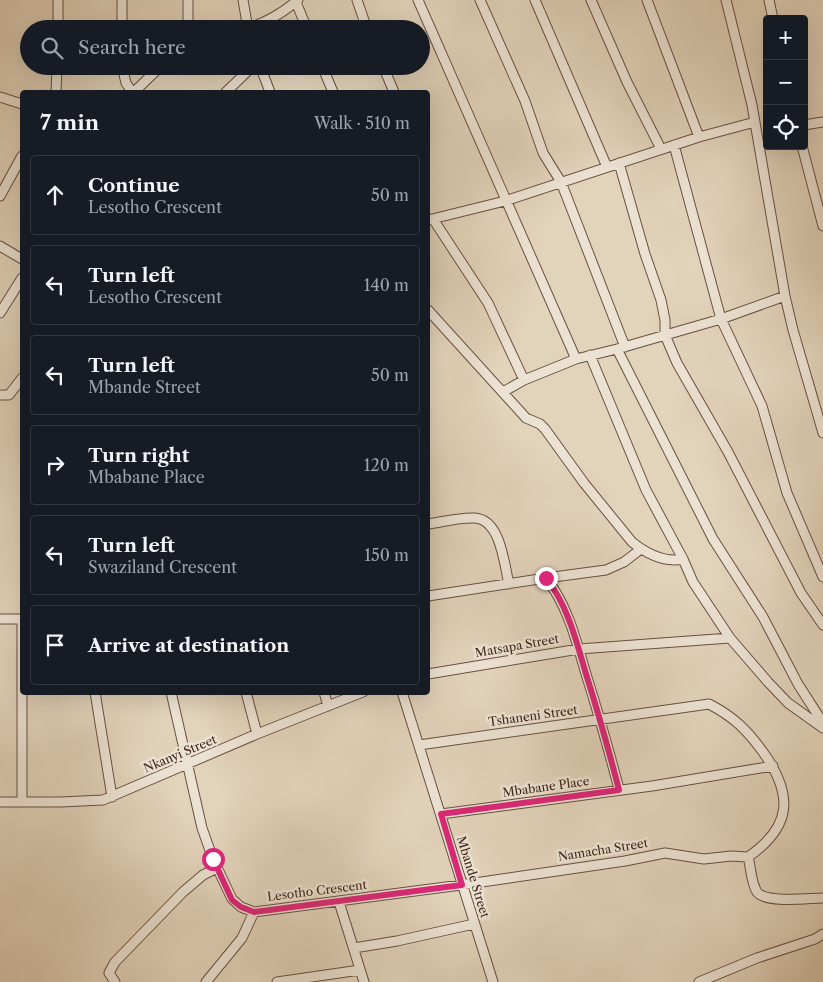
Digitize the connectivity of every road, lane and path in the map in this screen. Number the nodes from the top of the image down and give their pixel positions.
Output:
1 (58, 0) edge
2 (122, 0) edge
3 (188, 0) edge
4 (243, 0) edge
5 (357, 0) edge
6 (418, 0) edge
7 (480, 0) edge
8 (535, 0) edge
9 (591, 0) edge
10 (646, 0) edge
11 (726, 0) edge
12 (769, 0) edge
13 (297, 1) edge
14 (772, 15) edge
15 (58, 20) edge
16 (122, 20) edge
17 (188, 20) edge
18 (247, 20) edge
19 (269, 20) edge
20 (304, 20) edge
21 (364, 20) edge
22 (427, 20) edge
23 (430, 28) edge
24 (57, 75) edge
25 (124, 75) edge
26 (151, 75) edge
27 (244, 75) edge
28 (263, 75) edge
29 (326, 75) edge
30 (387, 75) edge
31 (56, 90) edge
32 (131, 90) edge
33 (135, 90) edge
34 (228, 90) edge
35 (269, 90) edge
36 (332, 90) edge
37 (393, 90) edge
38 (0, 97) edge
39 (20, 103) edge
40 (755, 122) junction
41 (823, 122) edge
42 (808, 124) edge
43 (699, 137) junction
44 (674, 145) junction
45 (661, 149) junction
46 (803, 150) edge
47 (20, 160) edge
48 (619, 163) junction
49 (608, 167) junction
50 (561, 182) junction
51 (0, 196) edge
52 (505, 201) junction
53 (430, 219) edge
54 (823, 226) edge
55 (0, 246) edge
56 (20, 258) edge
57 (20, 281) edge
58 (785, 296) junction
59 (430, 312) edge
60 (0, 313) edge
61 (721, 319) junction
62 (665, 335) junction
63 (621, 348) junction
64 (590, 355) junction
65 (576, 359) junction
66 (524, 380) junction
67 (20, 381) edge
68 (503, 392) junction
69 (0, 395) edge
70 (823, 432) edge
71 (430, 524) edge
72 (641, 549) junction
73 (684, 559) junction
74 (823, 577) edge
75 (546, 578) junction
76 (509, 584) junction
77 (430, 596) edge
78 (0, 619) edge
79 (20, 619) edge
80 (823, 625) edge
81 (730, 638) junction
82 (578, 649) junction
83 (430, 674) edge
84 (22, 695) edge
85 (95, 695) edge
86 (172, 695) edge
87 (247, 695) edge
88 (325, 695) edge
89 (356, 695) edge
90 (403, 695) edge
91 (328, 706) junction
92 (600, 719) junction
93 (823, 723) edge
94 (823, 728) edge
95 (257, 734) junction
96 (419, 745) junction
97 (188, 764) junction
98 (773, 766) junction
99 (619, 790) junction
100 (112, 797) junction
101 (0, 802) edge
102 (22, 802) junction
103 (441, 814) junction
104 (748, 857) junction
105 (217, 868) junction
106 (462, 885) junction
107 (823, 898) edge
108 (339, 902) junction
109 (254, 912) junction
110 (474, 924) junction
111 (823, 934) edge
112 (354, 948) junction
113 (360, 970) junction
114 (115, 982) edge
115 (206, 982) edge
116 (278, 982) edge
117 (364, 982) edge
118 (493, 982) edge
119 (699, 982) edge

1 - 15 street
2 - 16 street
3 - 17 street
4 - 18 street
5 - 21 street
6 - 22 street
7 - 50 street
8 - 49 street
9 - 45 street
10 - 43 street
11 - 40 street
12 - 14 street
13 - 19 street
13 - 20 street
23 - 52 street
24 - 31 street
25 - 32 street
26 - 33 street
27 - 34 street
28 - 35 street
29 - 36 street
30 - 37 street
38 - 39 street
40 - 43 street
40 - 58 street
41 - 42 street
43 - 44 street
44 - 45 street
44 - 61 street
45 - 48 street
46 - 54 street
47 - 51 street
48 - 49 street
48 - 62 street
49 - 50 street
50 - 52 street
50 - 63 street
52 - 53 street
52 - 65 street
53 - 66 street
55 - 56 street
57 - 60 street
58 - 61 street
58 - 70 street
59 - 68 street
61 - 62 street
61 - 74 street
62 - 63 street
62 - 80 street
63 - 64 street
63 - 93 street
64 - 65 street
64 - 73 street
65 - 66 street
66 - 68 street
67 - 69 street
68 - 72 street
71 - 76 street
72 - 73 street
72 - 75 street
73 - 81 street
75 - 76 street
75 - 82 street
76 - 77 street
78 - 79 street
81 - 82 street, Matsapa Street
81 - 94 street
82 - 83 street, Matsapa Street
82 - 92 street
84 - 102 street
85 - 100 street
86 - 97 street, Lesotho Crescent
87 - 95 street
88 - 91 street
89 - 91 street, Nkanyi Street
90 - 96 street, Mbande Street
91 - 95 street, Nkanyi Street
92 - 96 street, Tshaneni Street
92 - 98 street, Tshaneni Street
92 - 99 street
95 - 97 street, Nkanyi Street
96 - 103 street, Mbande Street
97 - 100 street, Nkanyi Street
97 - 105 street, Lesotho Crescent
98 - 99 street, Mbabane Place
98 - 104 street
99 - 103 street, Mbabane Place
100 - 102 street, Nkanyi Street
101 - 102 street, Nkanyi Street
103 - 106 street, Mbande Street
104 - 106 street, Namacha Street
104 - 107 street
105 - 109 street, Lesotho Crescent
105 - 114 street
106 - 108 street, Lesotho Crescent
106 - 110 street, Mbande Street
108 - 109 street, Lesotho Crescent
108 - 112 street
109 - 115 street
110 - 112 street
110 - 118 street, Mbande Street
111 - 119 street
112 - 113 street
113 - 116 street
113 - 117 street

